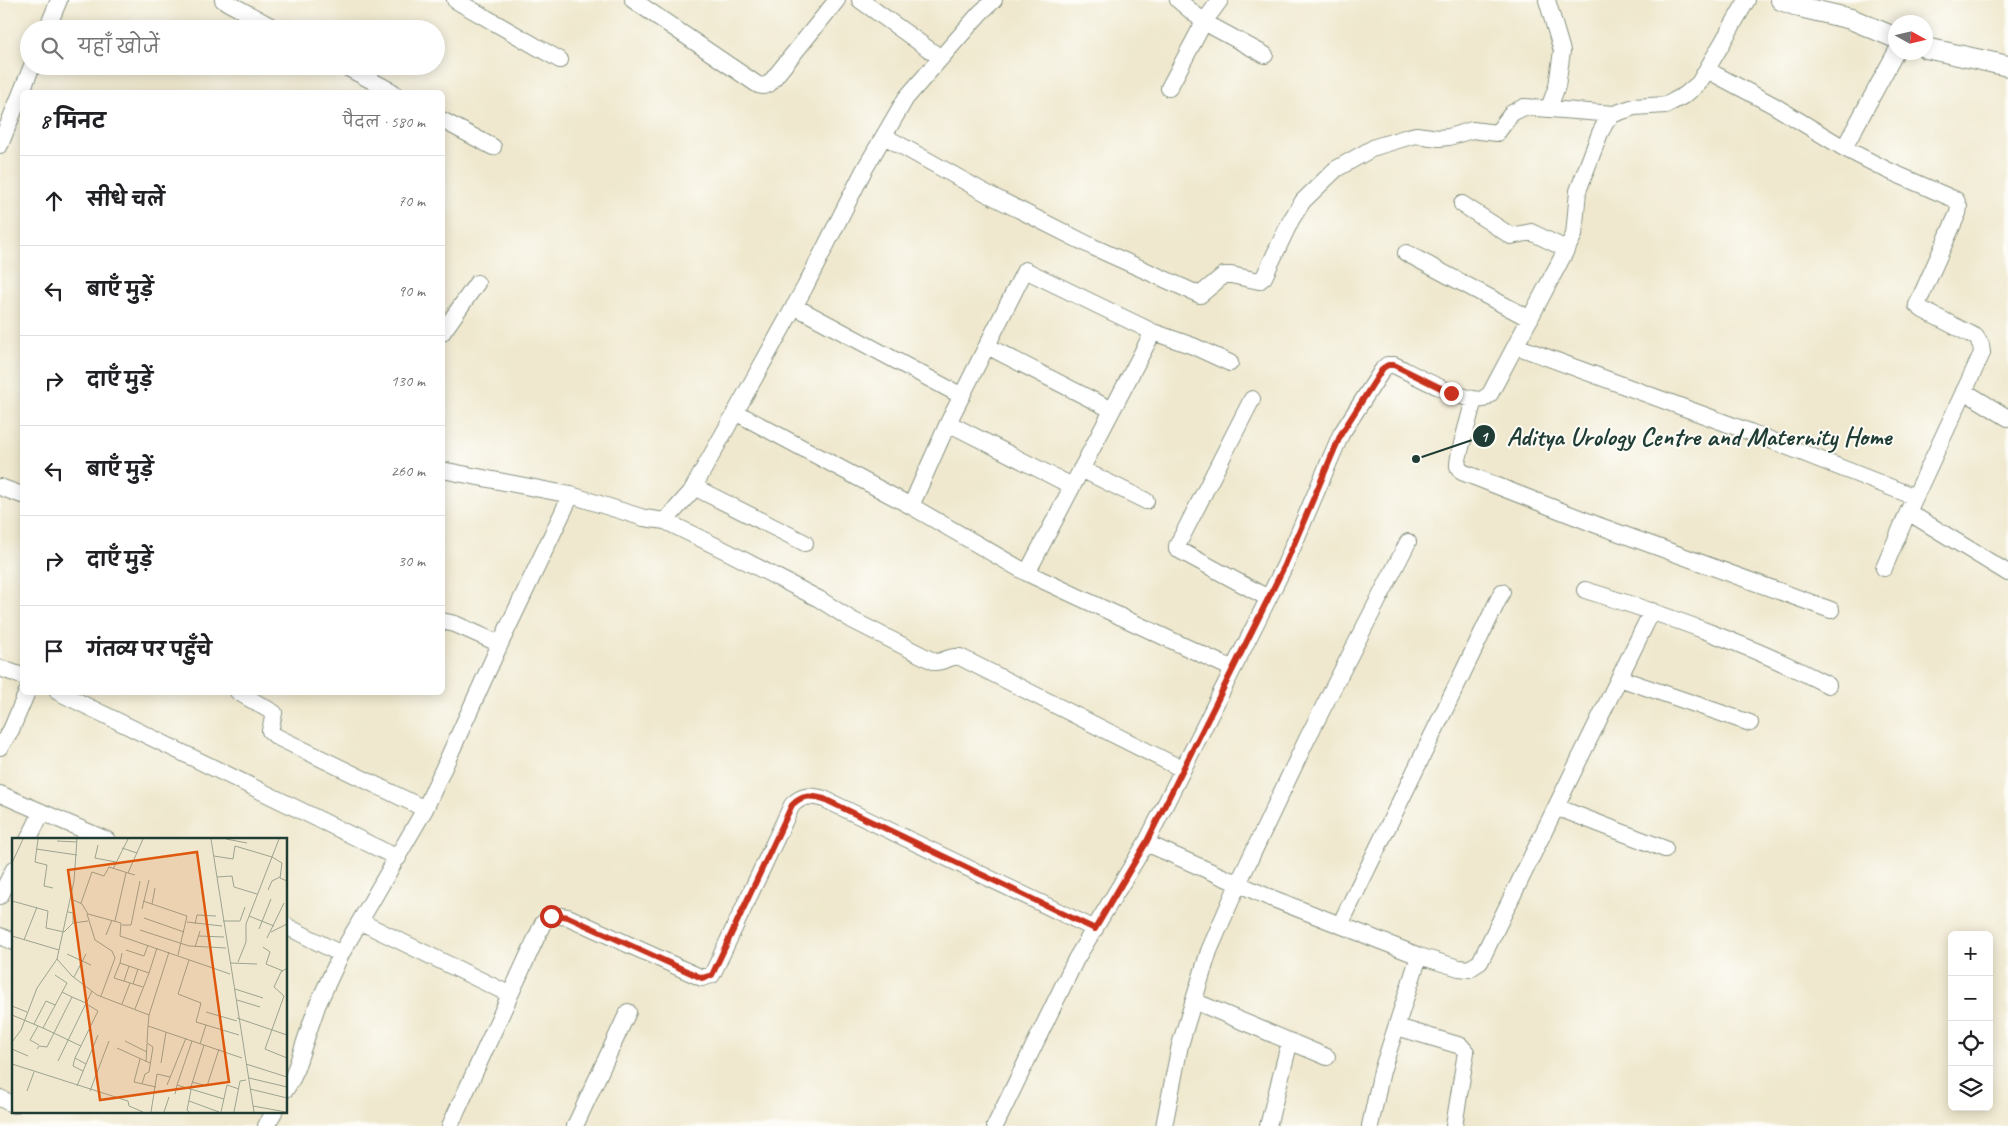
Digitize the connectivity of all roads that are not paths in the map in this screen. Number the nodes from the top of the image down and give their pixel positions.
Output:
1 (59, 0) edge
2 (223, 0) edge
3 (455, 0) edge
4 (633, 0) edge
5 (837, 0) edge
6 (860, 0) edge
7 (994, 0) edge
8 (1178, 0) edge
9 (1220, 0) edge
10 (1547, 0) edge
11 (1747, 0) edge
12 (1781, 0) edge
13 (51, 20) edge
14 (260, 20) edge
15 (1204, 22) junction
16 (1888, 35) edge
17 (1933, 50) edge
18 (1265, 55) dead end
19 (941, 58) junction
20 (560, 60) dead end
21 (1892, 60) edge
22 (2008, 66) edge
23 (1707, 70) junction
24 (28, 75) edge
25 (361, 75) edge
26 (1168, 88) dead end
27 (22, 90) edge
28 (388, 90) edge
29 (20, 96) edge
30 (1549, 108) junction
31 (1614, 114) junction
32 (445, 122) edge
33 (884, 136) junction
34 (0, 145) edge
35 (493, 147) dead end
36 (1844, 148) junction
37 (1462, 204) dead end
38 (1566, 249) junction
39 (1406, 253) dead end
40 (477, 283) dead end
41 (794, 306) junction
42 (1530, 319) junction
43 (445, 329) edge
44 (1153, 332) junction
45 (987, 346) junction
46 (1516, 346) junction
47 (1230, 364) dead end
48 (1964, 391) junction
49 (962, 396) junction
50 (1252, 399) dead end
51 (1474, 399) junction
52 (1112, 410) junction
53 (735, 412) junction
54 (2008, 418) edge
55 (948, 423) junction
56 (1081, 469) junction
57 (445, 471) edge
58 (1072, 486) junction
59 (0, 487) edge
60 (694, 487) junction
61 (20, 494) edge
62 (572, 496) junction
63 (1915, 497) junction
64 (1146, 501) dead end
65 (911, 506) junction
66 (1908, 512) junction
67 (664, 522) junction
68 (1408, 542) dead end
69 (805, 543) dead end
70 (1884, 568) dead end
71 (1027, 573) junction
72 (2008, 573) edge
73 (1586, 590) dead end
74 (1502, 592) dead end
75 (1268, 598) junction
76 (1831, 610) dead end
77 (1652, 611) junction
78 (445, 622) edge
79 (500, 644) junction
80 (0, 668) edge
81 (1232, 669) junction
82 (20, 675) edge
83 (1620, 678) junction
84 (1828, 686) dead end
85 (26, 695) edge
86 (64, 695) edge
87 (243, 695) edge
88 (1750, 723) dead end
89 (0, 747) edge
90 (1182, 770) junction
91 (0, 794) edge
92 (1556, 807) junction
93 (425, 809) junction
94 (42, 812) junction
95 (29, 838) edge
96 (102, 838) edge
97 (1146, 843) junction
98 (1665, 849) dead end
99 (398, 858) junction
100 (12, 873) edge
101 (1238, 884) junction
102 (0, 896) edge
103 (361, 922) junction
104 (1340, 925) junction
105 (288, 927) edge
106 (1095, 929) junction
107 (0, 936) edge
108 (12, 941) edge
109 (341, 954) junction
110 (1419, 956) junction
111 (510, 994) junction
112 (1194, 1001) junction
113 (628, 1012) dead end
114 (1396, 1026) junction
115 (1290, 1041) junction
116 (1327, 1057) dead end
117 (288, 1080) edge
118 (0, 1098) edge
119 (12, 1104) edge
120 (273, 1114) edge
121 (266, 1126) edge
122 (450, 1126) edge
123 (575, 1126) edge
124 (995, 1126) edge
125 (1164, 1126) edge
126 (1268, 1126) edge
127 (1370, 1126) edge
128 (1454, 1126) edge

1 - 13 street
2 - 14 street
3 - 20 street
4 - 5 street
6 - 19 street
7 - 19 street
8 - 15 street
9 - 15 street
10 - 30 street
11 - 23 street
12 - 16 street
15 - 18 street
15 - 26 street
17 - 22 street
19 - 33 street
21 - 36 street
23 - 31 street
23 - 36 street
24 - 27 street
25 - 28 street
29 - 34 street
30 - 31 street
30 - 33 street
31 - 38 street
32 - 35 street
33 - 41 street
36 - 48 street
37 - 38 street
38 - 42 street
39 - 42 street
40 - 43 street
41 - 49 street
41 - 53 street
42 - 46 street
44 - 45 street
44 - 47 street
44 - 52 street
45 - 49 street
45 - 52 street
46 - 51 street
46 - 63 street
48 - 54 street
48 - 63 street
49 - 55 street
50 - 75 street
51 - 75 street
51 - 76 street
52 - 56 street
53 - 60 street
53 - 65 street
55 - 58 street
55 - 65 street
56 - 58 street
56 - 64 street
57 - 62 street
58 - 71 street
59 - 61 street
60 - 67 street
60 - 69 street
62 - 67 street
62 - 79 street
63 - 66 street
65 - 71 street
66 - 70 street
66 - 72 street
67 - 90 street
68 - 101 street
71 - 81 street
73 - 77 street
74 - 104 street
75 - 81 street
77 - 83 street
77 - 84 street
78 - 79 street
79 - 93 street
80 - 82 street
81 - 90 street
83 - 88 street
83 - 92 street
85 - 89 street
86 - 99 street
87 - 93 street
90 - 97 street
91 - 94 street
92 - 98 street
92 - 110 street
93 - 99 street
94 - 95 street
94 - 96 street
97 - 101 street
97 - 106 street
99 - 103 street
100 - 102 street
101 - 104 street
101 - 112 street
103 - 109 street
103 - 111 street
104 - 110 street
105 - 109 street
106 - 111 street
106 - 124 street
107 - 108 street
109 - 117 street
110 - 114 street
111 - 122 street
112 - 115 street
112 - 125 street
113 - 123 street
114 - 127 street
114 - 128 street
115 - 116 street
115 - 126 street
118 - 119 street
120 - 121 street

